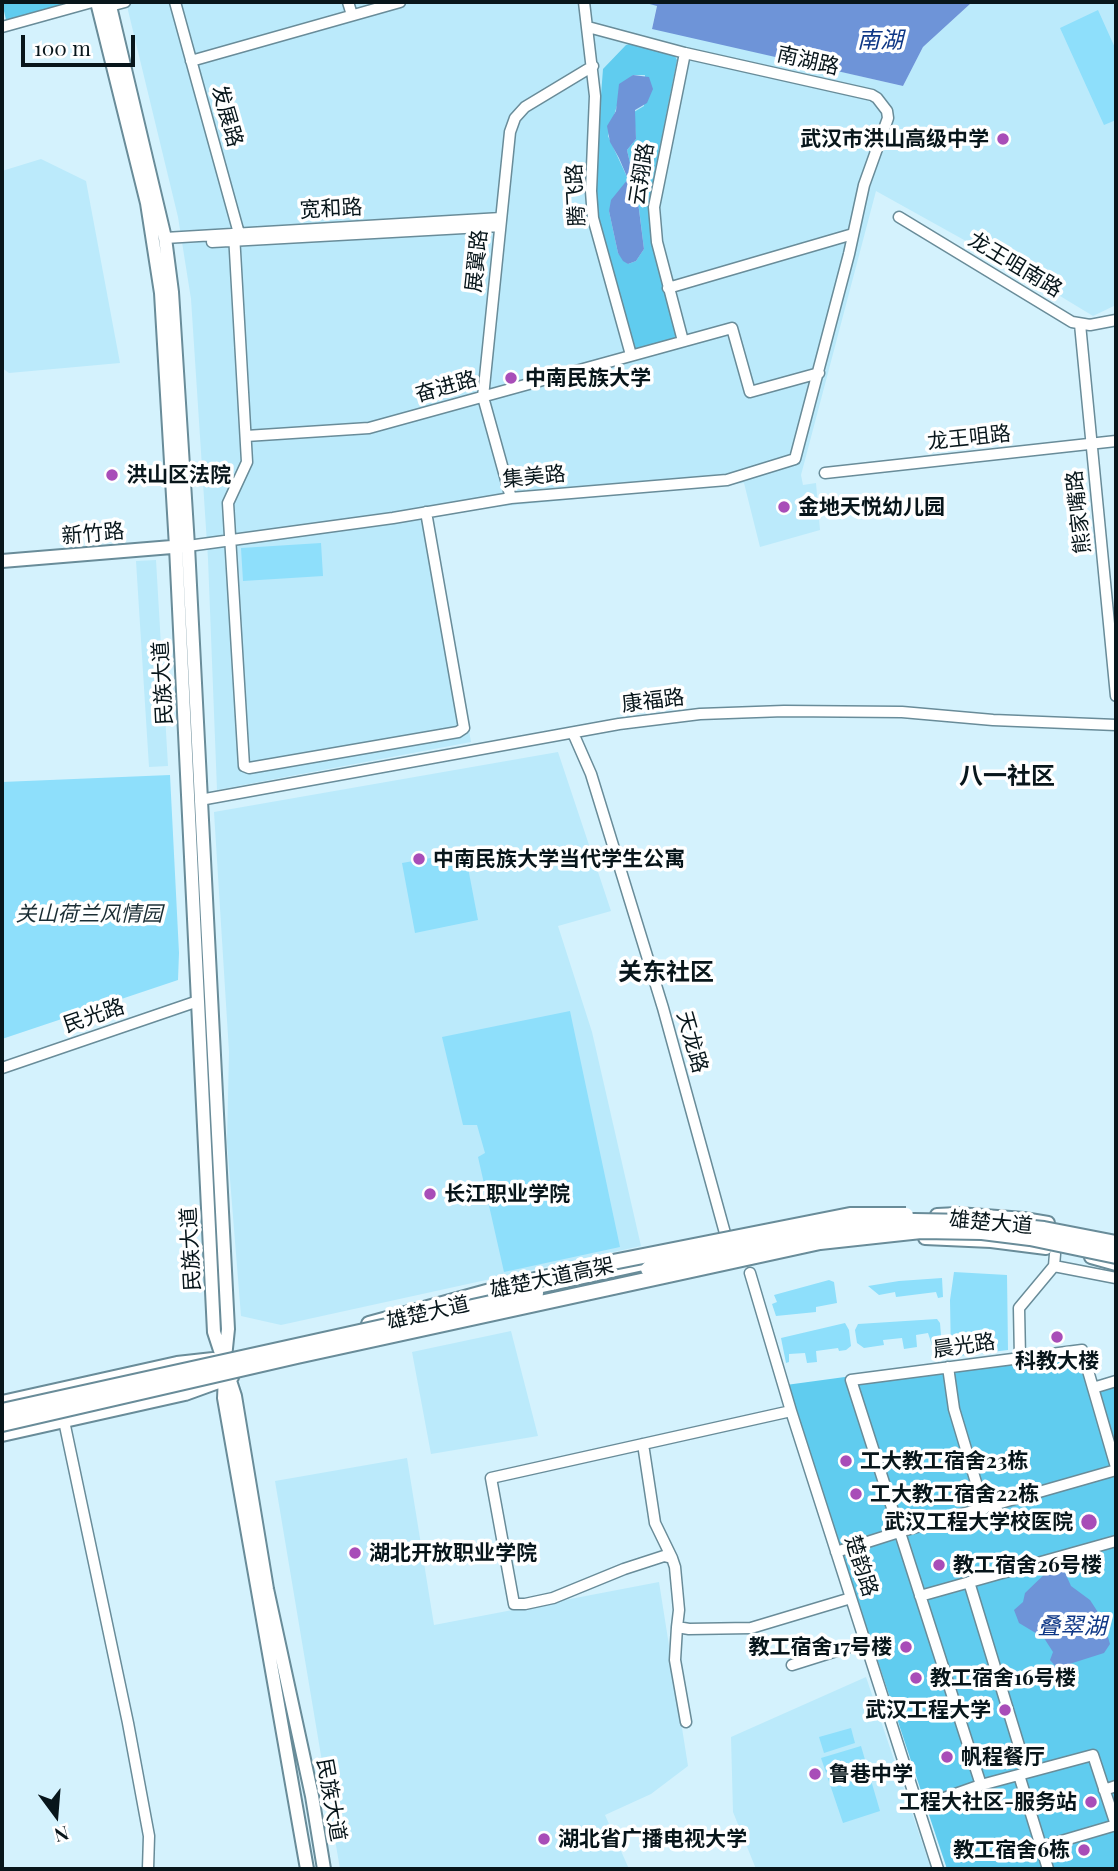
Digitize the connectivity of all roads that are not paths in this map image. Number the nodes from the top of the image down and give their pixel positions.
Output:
1 (125, 2) edge
2 (175, 2) edge
3 (348, 2) edge
4 (400, 2) edge
5 (584, 2) edge
6 (101, 4) edge
7 (352, 15) junction
8 (2, 27) edge
9 (588, 27) junction
10 (685, 53) junction
11 (191, 61) junction
12 (593, 66) junction
13 (899, 217) dead end
14 (500, 222) junction
15 (853, 234) junction
16 (238, 237) junction
17 (165, 241) junction
18 (668, 288) junction
19 (1116, 320) edge
20 (1080, 324) junction
21 (683, 341) junction
22 (631, 355) junction
23 (819, 373) junction
24 (483, 397) junction
25 (246, 436) junction
26 (1116, 441) edge
27 (1091, 444) junction
28 (825, 473) dead end
29 (511, 498) junction
30 (426, 512) junction
31 (231, 540) junction
32 (182, 546) junction
33 (2, 561) edge
34 (1116, 696) edge
35 (1116, 725) edge
36 (573, 733) junction
37 (201, 800) junction
38 (198, 1000) junction
39 (2, 1068) edge
40 (970, 1222) junction
41 (1076, 1228) junction
42 (1116, 1241) edge
43 (728, 1244) junction
44 (1071, 1252) junction
45 (1055, 1254) dead end
46 (1116, 1256) edge
47 (1116, 1264) edge
48 (1054, 1266) junction
49 (750, 1273) dead end
50 (1116, 1278) edge
51 (369, 1324) junction
52 (1020, 1358) junction
53 (948, 1367) junction
54 (225, 1368) junction
55 (1116, 1381) edge
56 (1093, 1388) junction
57 (2, 1402) edge
58 (2, 1411) edge
59 (791, 1411) junction
60 (64, 1421) junction
61 (2, 1424) edge
62 (2, 1436) edge
63 (643, 1444) junction
64 (1116, 1469) edge
65 (984, 1509) junction
66 (899, 1532) junction
67 (1116, 1541) edge
68 (836, 1552) junction
69 (672, 1558) junction
70 (969, 1582) junction
71 (920, 1596) junction
72 (851, 1598) junction
73 (677, 1627) junction
74 (865, 1642) junction
75 (792, 1665) dead end
76 (686, 1722) dead end
77 (1023, 1773) junction
78 (981, 1784) junction
79 (1116, 1786) edge
80 (1104, 1790) junction
81 (933, 1802) dead end
82 (1116, 1825) edge
83 (1041, 1847) junction
84 (148, 1869) edge
85 (307, 1869) edge
86 (324, 1869) edge
87 (938, 1869) edge
88 (1048, 1869) edge

1 - 6 street
2 - 11 street, 发展路
3 - 7 street
4 - 7 street
5 - 9 street, 腾飞路
6 - 8 street
6 - 17 main road, 民族大道
6 - 32 main road, 民族大道
7 - 11 street
9 - 10 street, 南湖路
9 - 12 street, 腾飞路
10 - 15 street, 南湖路
10 - 18 street, 云翔路
11 - 16 street, 发展路
12 - 14 street, 展翼路
12 - 22 street, 腾飞路
13 - 20 street, 龙王咀南路
14 - 16 street, 宽和路
14 - 24 street, 展翼路
15 - 18 street
15 - 23 street, 南湖路
16 - 17 street, 宽和路
16 - 25 street, 发展路
17 - 32 main road, 民族大道
18 - 21 street, 云翔路
19 - 20 street
20 - 27 street, 熊家嘴路
21 - 22 street, 奋进路
21 - 23 street, 奋进路
22 - 24 street, 奋进路
23 - 29 street, 集美路
24 - 25 street, 奋进路
24 - 29 street, 展翼路
25 - 31 street, 发展路
26 - 27 street, 龙王咀路
27 - 28 street, 龙王咀路
27 - 34 street, 熊家嘴路
29 - 30 street, 集美路
30 - 31 street, 集美路
30 - 31 street, 发展路
31 - 32 street, 集美路
32 - 33 main road, 新竹路
32 - 37 main road, 民族大道
32 - 38 main road, 民族大道
35 - 36 street, 康福路
36 - 37 street, 康福路
36 - 43 street, 天龙路
37 - 54 main road, 民族大道
38 - 39 street, 民光路
38 - 54 main road, 民族大道
40 - 42 highway, 雄楚大道高架, bridge
40 - 51 highway, bridge
40 - 58 highway, 雄楚大道高架, bridge
41 - 42 main road, 雄楚大道
41 - 43 main road, 雄楚大道
41 - 44 main road
43 - 51 main road, 雄楚大道
44 - 47 main road, 雄楚大道
44 - 54 main road, 雄楚大道
45 - 48 street
46 - 61 highway, 雄楚大道高架, bridge
48 - 50 street
48 - 52 street
49 - 59 street, 楚韵路
51 - 54 main road, 雄楚大道
52 - 53 street, 晨光路
52 - 56 street, 晨光路
53 - 65 street
53 - 66 street, 晨光路
54 - 57 main road, 雄楚大道
54 - 60 main road, 雄楚大道
54 - 85 main road, 民族大道
54 - 86 main road, 民族大道
55 - 56 street
56 - 64 street
59 - 63 street
59 - 68 street, 楚韵路
60 - 62 main road, 雄楚大道
60 - 84 street
63 - 69 street
63 - 69 street
64 - 65 street
65 - 66 street
66 - 68 street
66 - 71 street
67 - 70 street
68 - 72 street, 楚韵路
69 - 73 street
70 - 71 street
70 - 77 street
71 - 78 street
72 - 73 street
72 - 74 street, 楚韵路
73 - 76 street
74 - 75 street
74 - 87 street, 楚韵路
77 - 78 street
77 - 80 street
77 - 83 street
78 - 81 street
79 - 80 street
80 - 82 street
82 - 83 street
83 - 88 street

